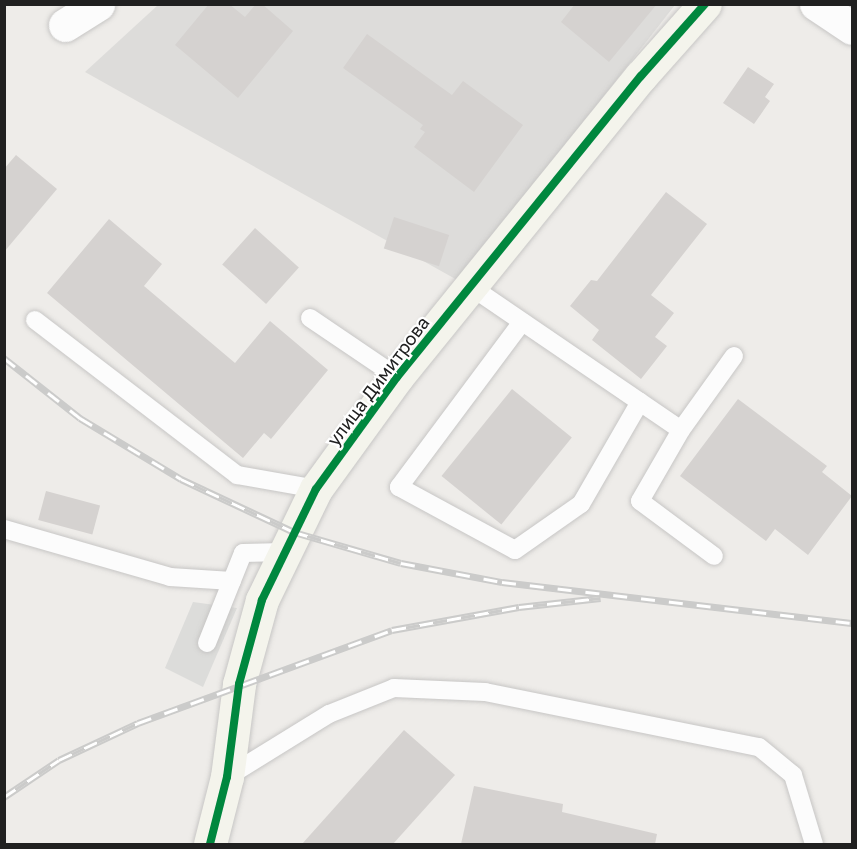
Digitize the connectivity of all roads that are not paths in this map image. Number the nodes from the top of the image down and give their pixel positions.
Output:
1 (98, 4) edge
2 (705, 4) edge
3 (816, 4) edge
4 (65, 25) dead end
5 (852, 28) edge
6 (470, 286) junction
7 (310, 318) dead end
8 (35, 320) dead end
9 (522, 322) junction
10 (734, 356) dead end
11 (397, 377) junction
12 (640, 402) junction
13 (681, 430) junction
14 (316, 489) junction
15 (4, 529) edge
16 (284, 552) junction
17 (714, 556) dead end
18 (232, 581) junction
19 (207, 643) dead end
20 (227, 777) junction
21 (210, 844) edge
22 (814, 844) edge

1 - 4 street
2 - 6 street, улица Димитрова
3 - 5 street
6 - 9 lane
6 - 11 street, улица Димитрова
7 - 11 lane
8 - 14 lane
9 - 12 lane
9 - 12 lane
10 - 13 lane
11 - 14 street, улица Димитрова
12 - 13 lane
13 - 17 lane
14 - 16 street, улица Димитрова
15 - 18 lane
16 - 18 lane
16 - 20 street, улица Димитрова
18 - 19 lane
20 - 21 street, улица Димитрова
20 - 22 lane

